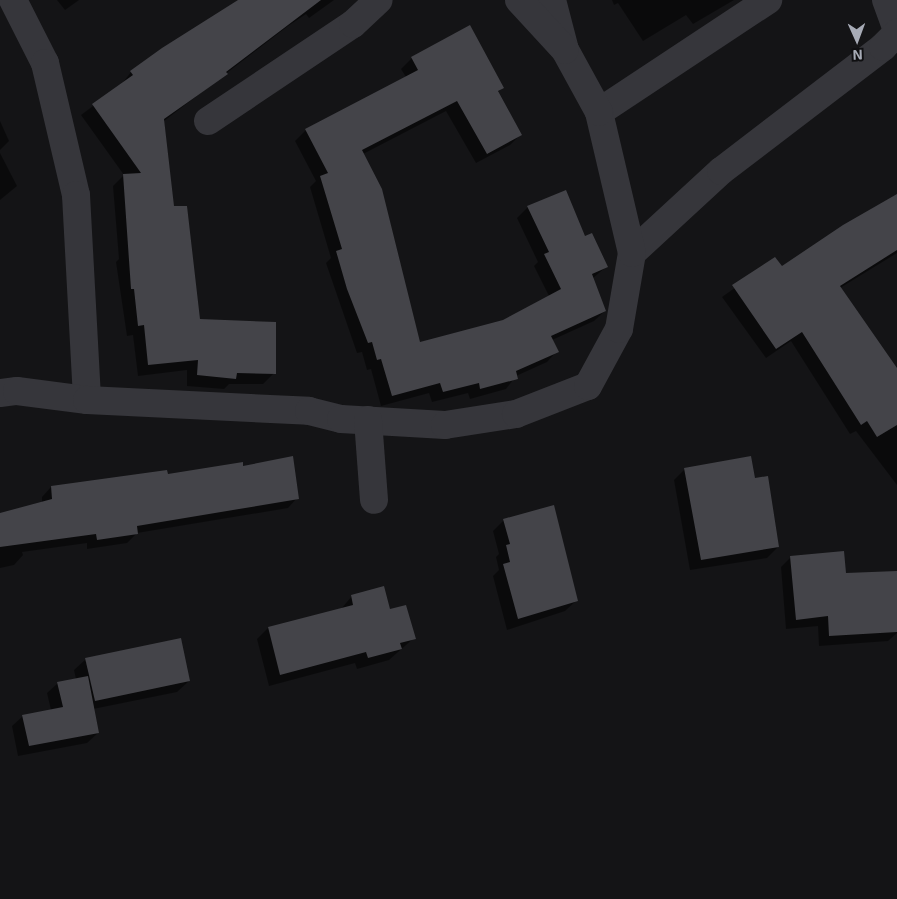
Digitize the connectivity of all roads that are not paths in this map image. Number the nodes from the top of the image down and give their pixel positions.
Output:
1 (13, 0) edge
2 (379, 0) edge
3 (519, 0) edge
4 (552, 0) edge
5 (768, 0) edge
6 (886, 0) edge
7 (897, 31) edge
8 (565, 50) junction
9 (599, 112) junction
10 (208, 121) dead end
11 (632, 252) junction
12 (0, 393) edge
13 (88, 400) junction
14 (368, 420) junction
15 (374, 500) dead end

1 - 13 street
2 - 10 street
3 - 8 street
4 - 8 street
5 - 9 street
6 - 7 street
7 - 11 street
8 - 9 street
9 - 11 street
11 - 14 street
12 - 13 street
13 - 14 street
14 - 15 street

